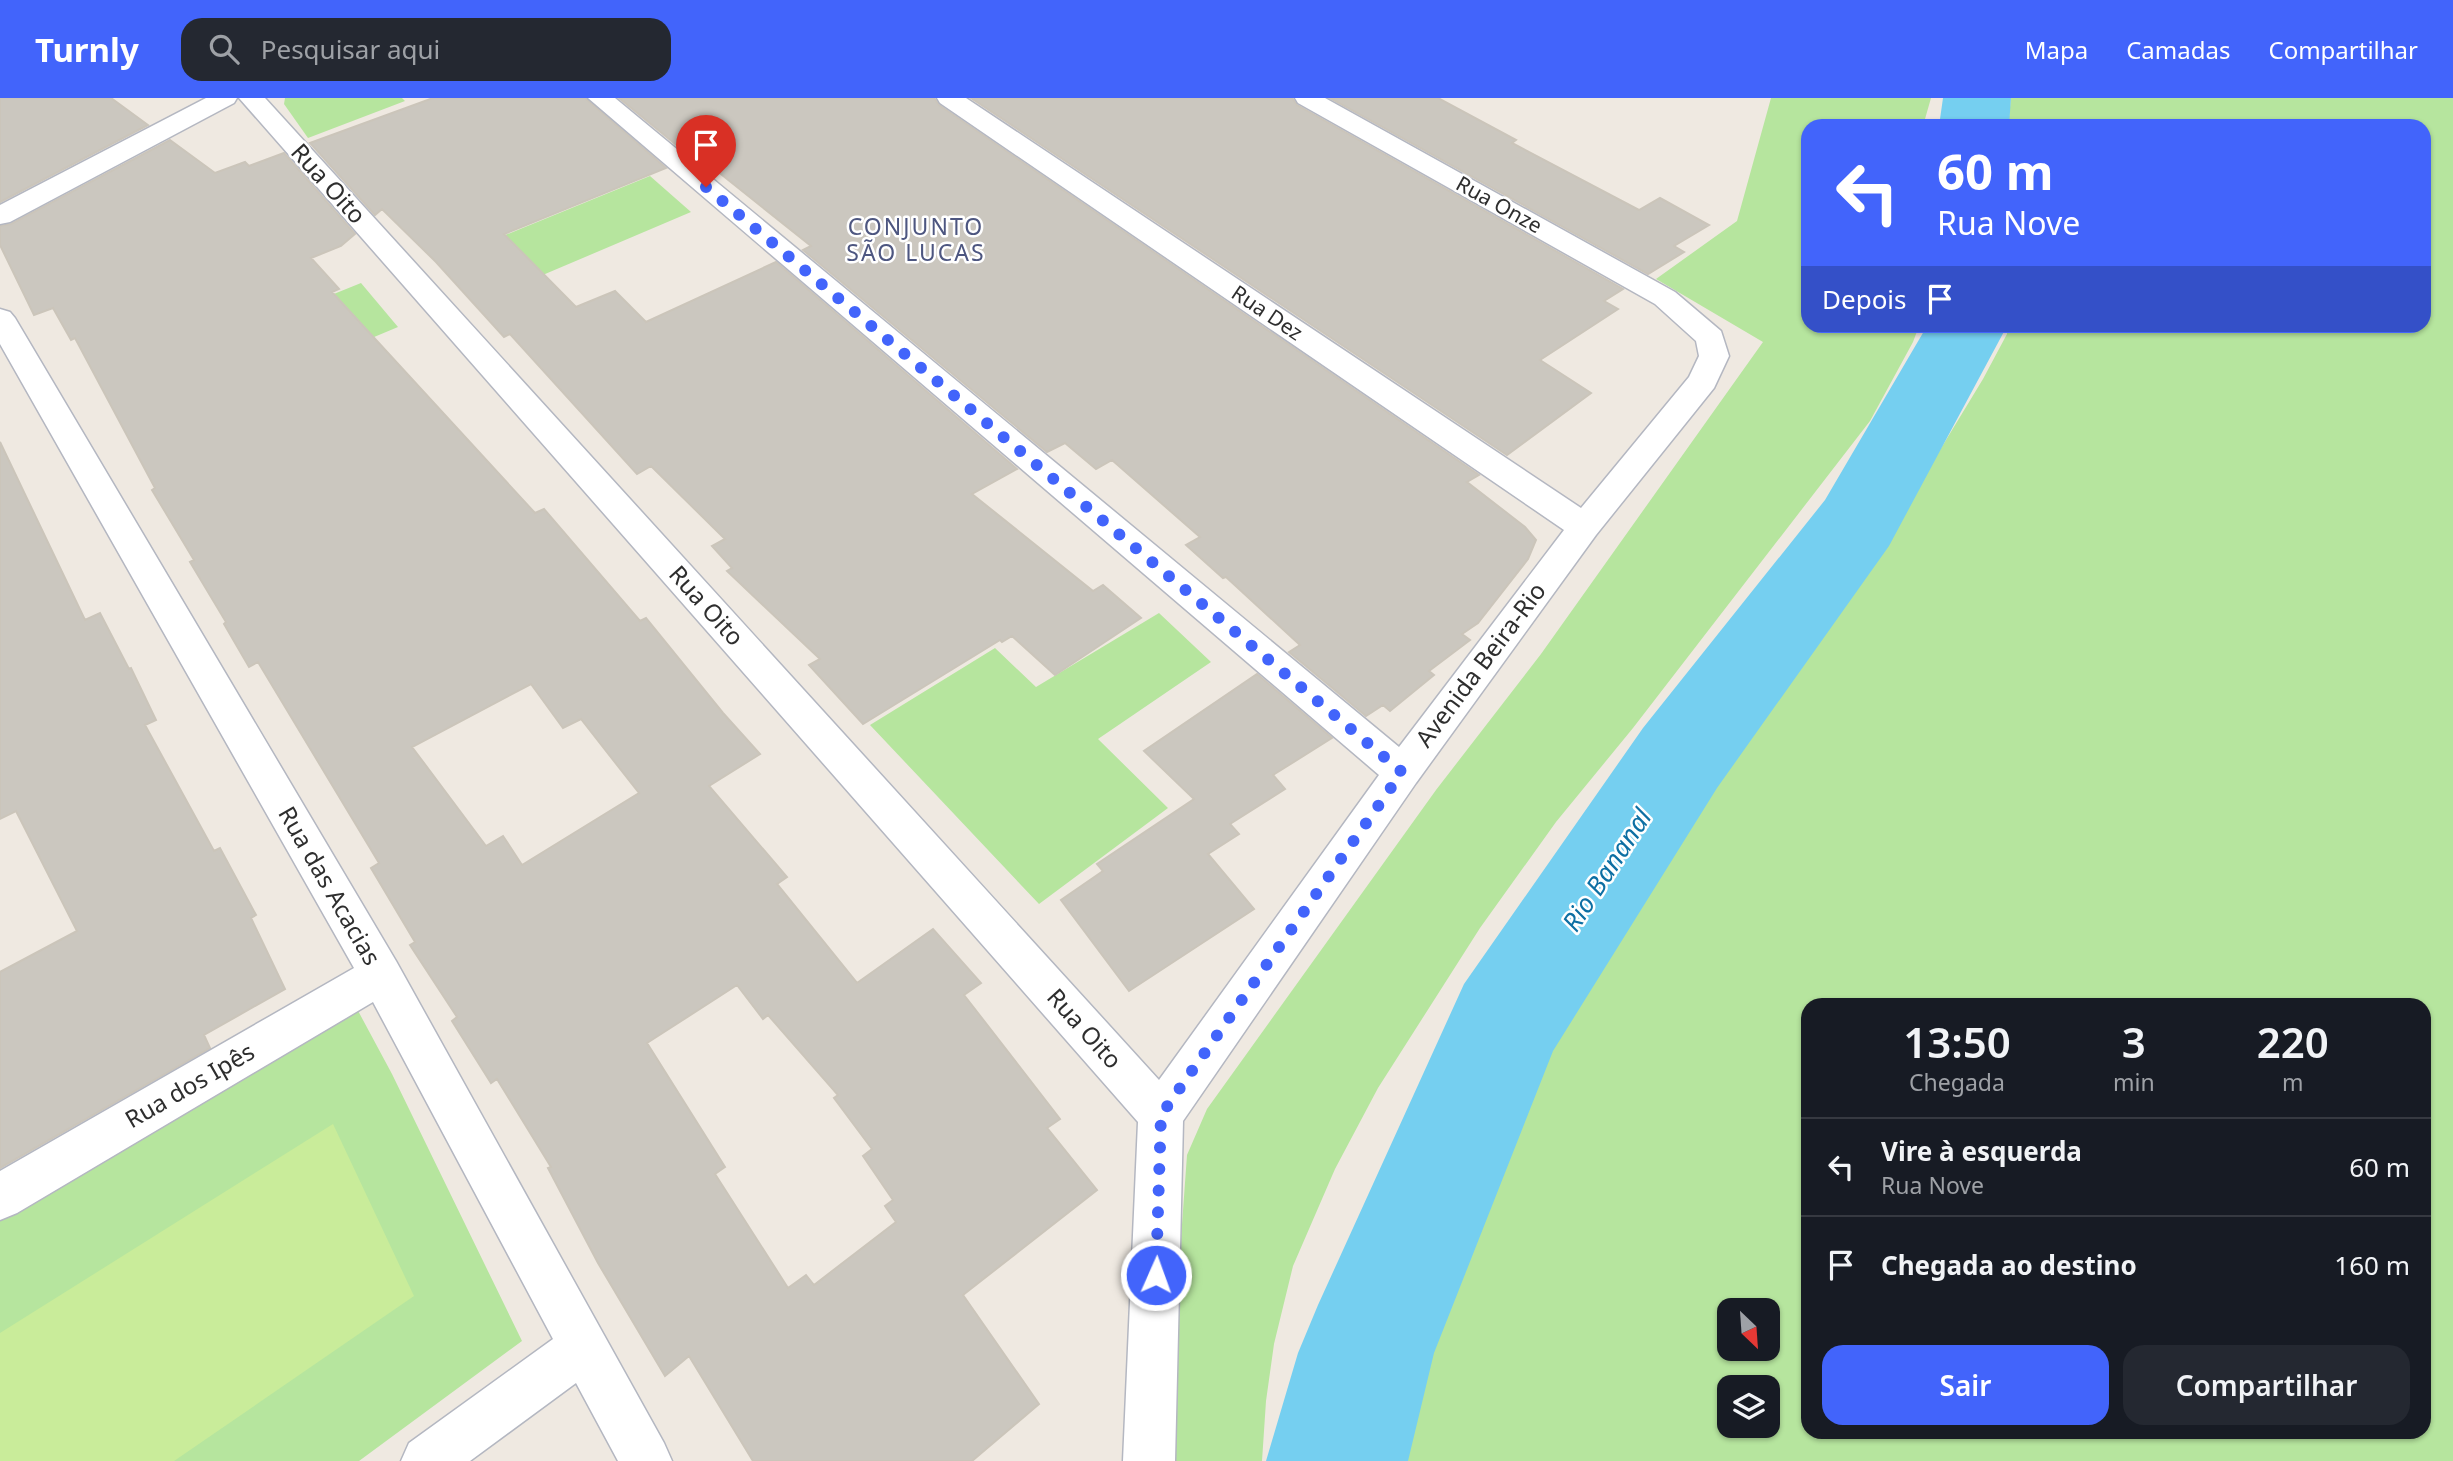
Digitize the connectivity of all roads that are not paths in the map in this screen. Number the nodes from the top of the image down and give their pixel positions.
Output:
1 (225, 98) edge
2 (251, 98) edge
3 (600, 98) edge
4 (949, 98) edge
5 (1307, 98) edge
6 (0, 216) edge
7 (1689, 317) joint
8 (0, 318) edge
9 (1584, 527) junction
10 (1402, 772) junction
11 (381, 975) junction
12 (1161, 1115) junction
13 (0, 1197) edge
14 (583, 1347) junction
15 (427, 1461) edge
16 (646, 1461) edge
17 (1149, 1461) edge

1 - 6 street
2 - 12 street, Rua Oito
3 - 10 street
4 - 9 street, Rua Dez
5 - 7 street, Rua Onze
7 - 9 street, Avenida Beira-Rio
8 - 11 street, Rua das Acacias
9 - 10 street, Avenida Beira-Rio
10 - 12 street, Avenida Beira-Rio
11 - 13 street, Rua dos Ipês
11 - 14 street, Rua das Acacias
12 - 17 street
14 - 15 street
14 - 16 street, Rua das Acacias

